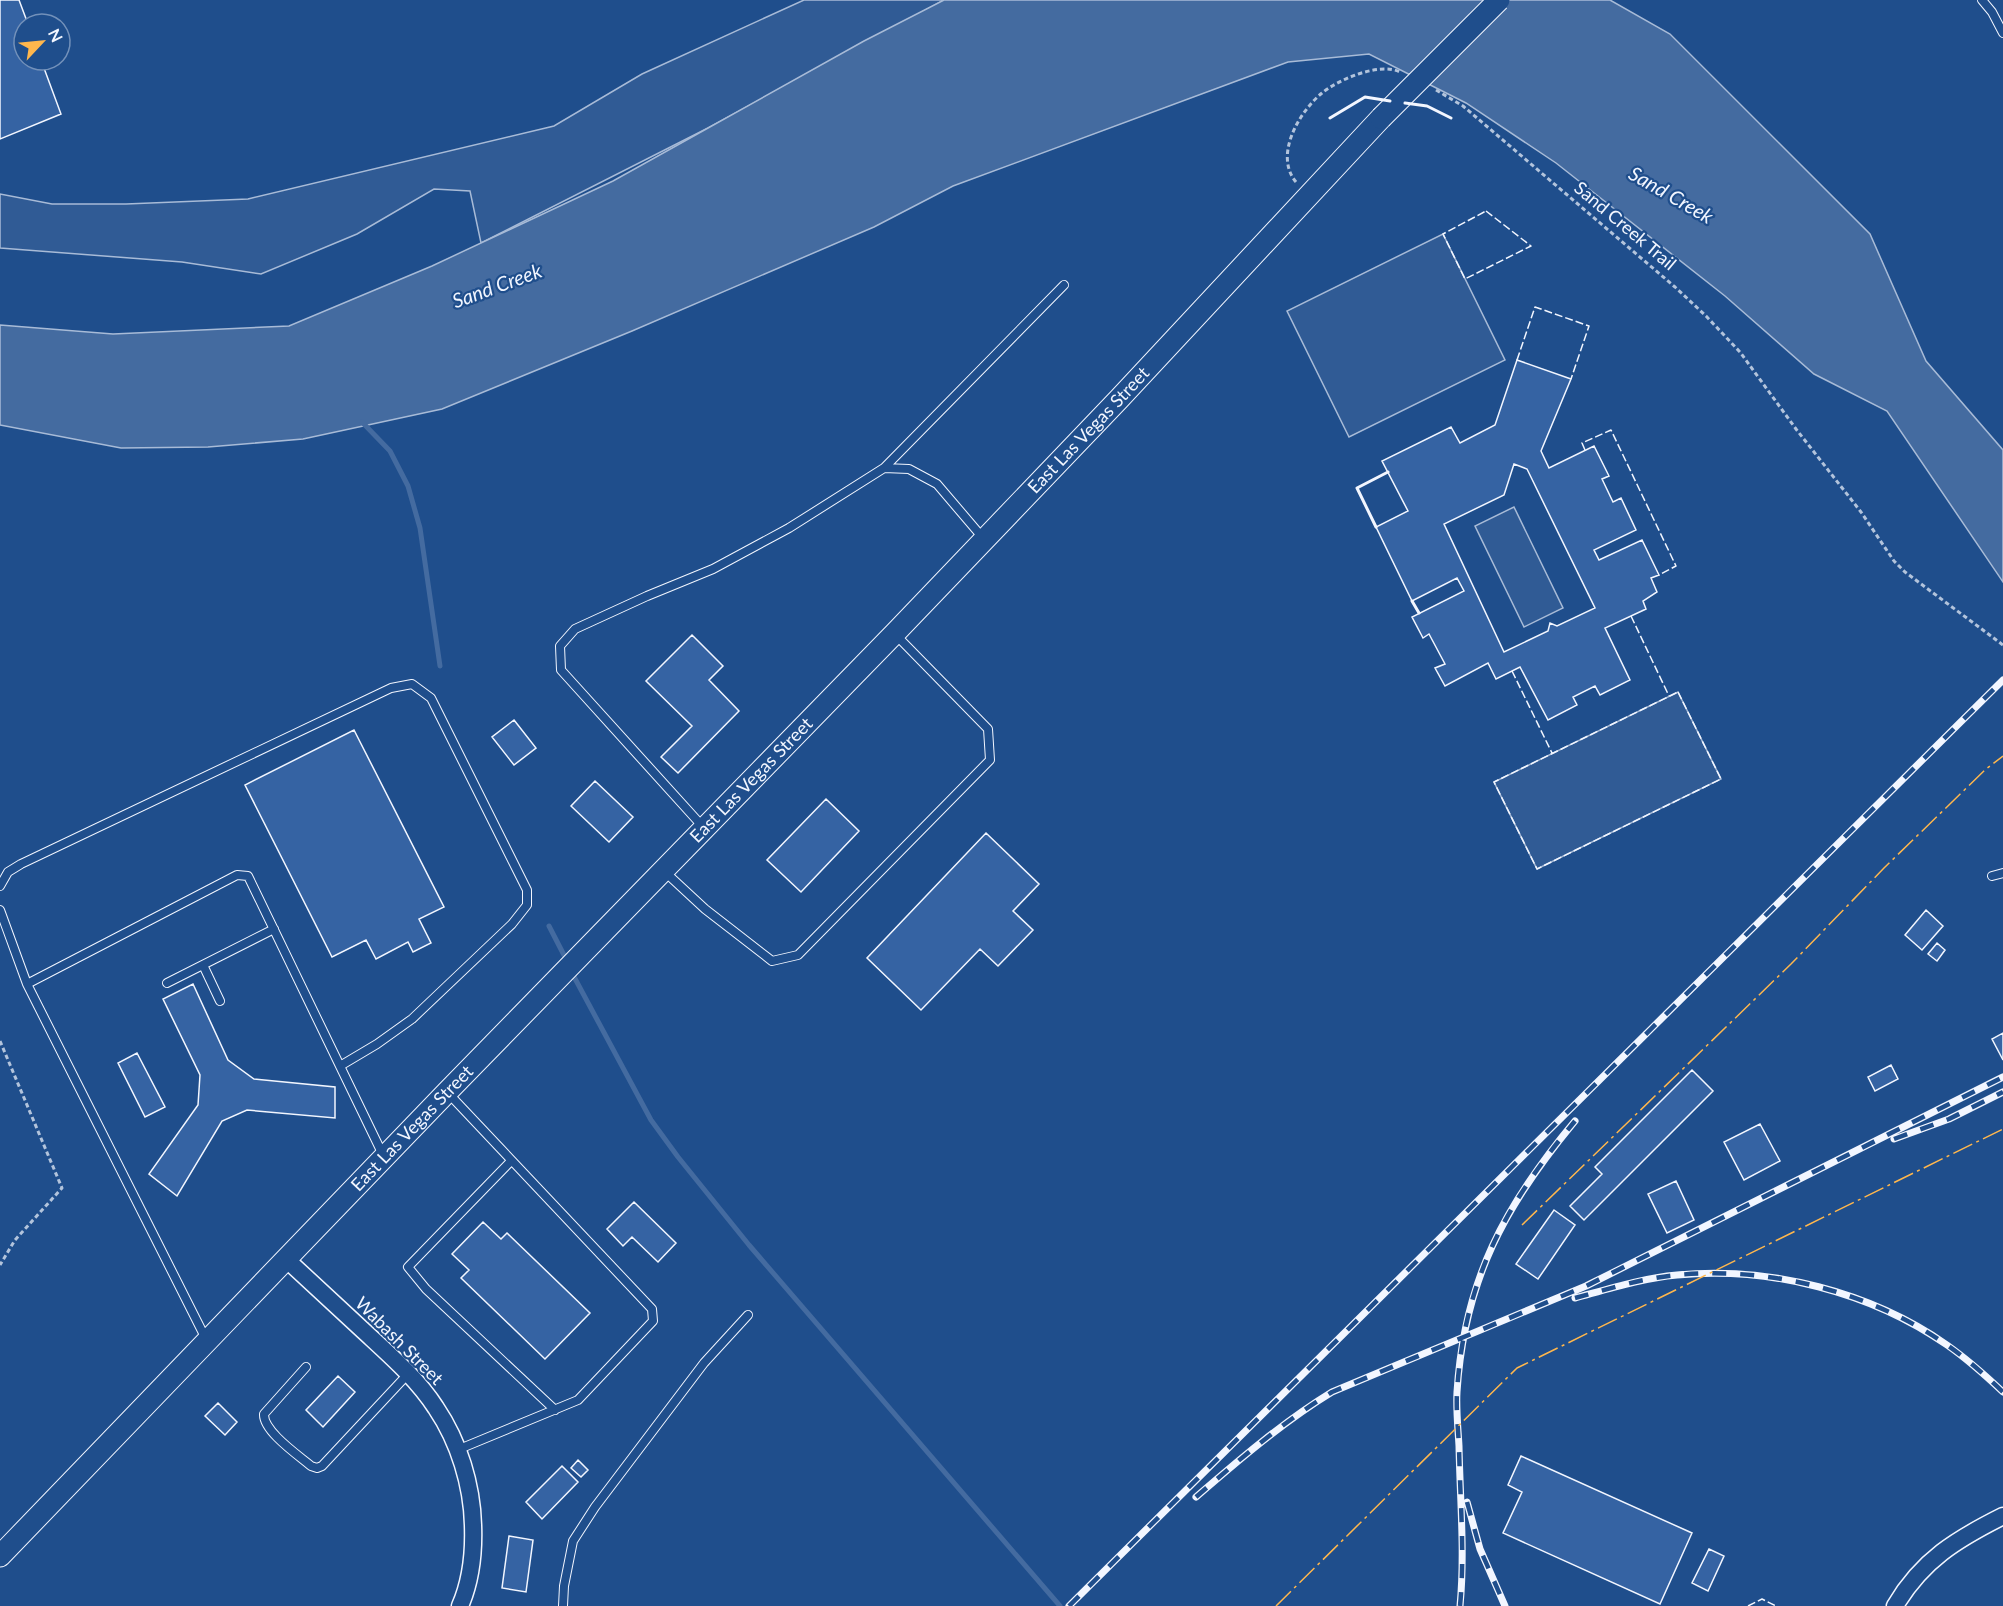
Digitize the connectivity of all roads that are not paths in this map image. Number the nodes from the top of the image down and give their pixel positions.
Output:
1 (1499, 0) edge
2 (1982, 0) edge
3 (2003, 33) edge
4 (1064, 285) dead end
5 (884, 468) junction
6 (985, 539) junction
7 (895, 633) junction
8 (704, 829) junction
9 (663, 871) junction
10 (2003, 873) edge
11 (1992, 876) dead end
12 (0, 886) edge
13 (0, 910) edge
14 (274, 929) junction
15 (203, 965) junction
16 (166, 983) dead end
17 (27, 984) junction
18 (220, 1001) dead end
19 (340, 1066) junction
20 (447, 1092) junction
21 (384, 1157) junction
22 (511, 1161) junction
23 (286, 1259) junction
24 (748, 1316) dead end
25 (207, 1341) junction
26 (306, 1367) dead end
27 (408, 1374) junction
28 (555, 1410) junction
29 (457, 1450) junction
30 (2003, 1516) edge
31 (0, 1556) edge
32 (460, 1606) edge
33 (562, 1606) edge
34 (1895, 1606) edge

1 - 6 street, East Las Vegas Street, bridge
2 - 3 lane
4 - 5 lane
5 - 6 lane
5 - 8 lane
6 - 7 street, East Las Vegas Street
7 - 8 street, East Las Vegas Street
7 - 9 lane
8 - 9 street, East Las Vegas Street
9 - 20 street, East Las Vegas Street
10 - 11 lane
12 - 19 lane
13 - 17 lane
14 - 15 lane
14 - 17 lane
14 - 19 lane
15 - 16 lane
15 - 18 lane
17 - 25 lane
19 - 21 lane
20 - 21 street, East Las Vegas Street
20 - 22 lane
21 - 23 street, East Las Vegas Street
22 - 28 lane
22 - 28 lane
23 - 25 street, East Las Vegas Street
23 - 27 street, Wabash Street
24 - 33 lane
25 - 31 street, East Las Vegas Street
26 - 27 lane
27 - 29 street, Wabash Street
28 - 29 lane
29 - 32 street, Wabash Street
30 - 34 street

